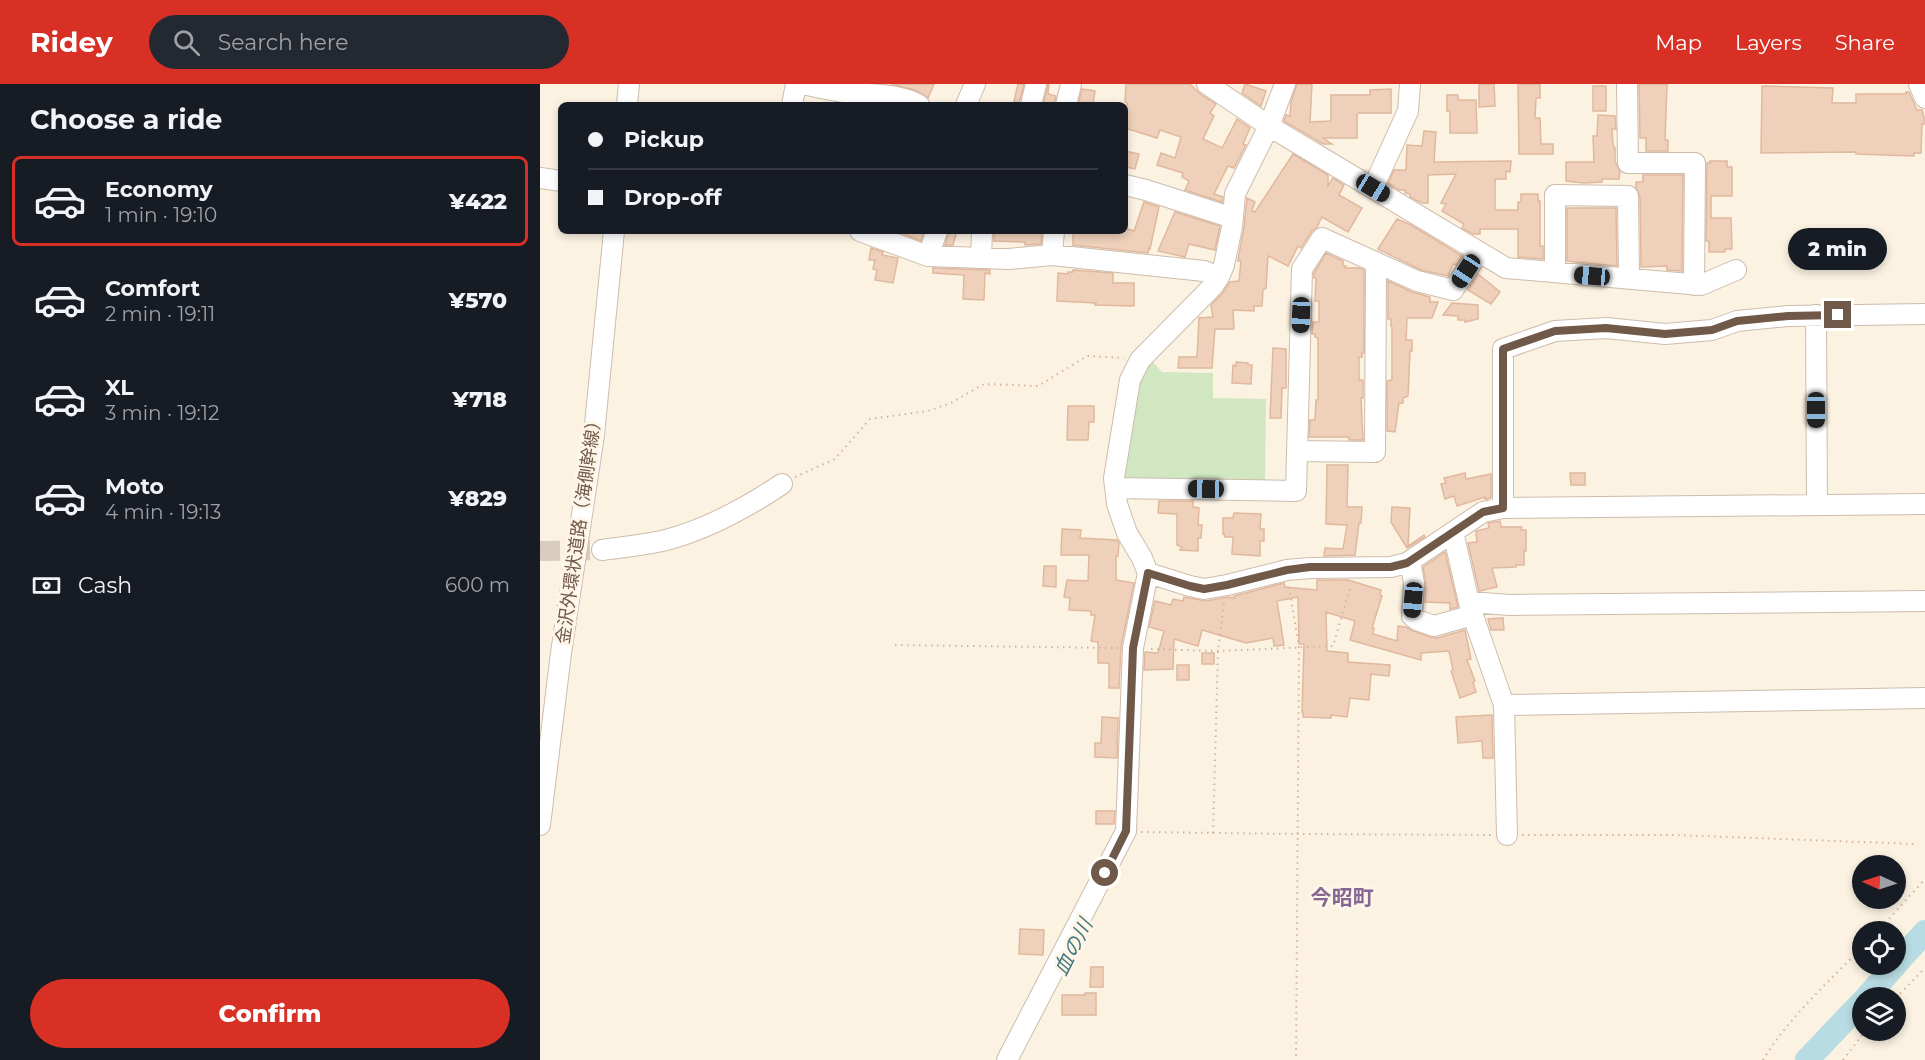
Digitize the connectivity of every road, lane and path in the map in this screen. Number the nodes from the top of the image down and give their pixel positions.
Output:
1 (629, 84) edge
2 (796, 84) edge
3 (801, 84) edge
4 (975, 84) edge
5 (1036, 84) edge
6 (1071, 84) edge
7 (1207, 84) edge
8 (1285, 84) edge
9 (1410, 84) edge
10 (1627, 84) edge
11 (1918, 84) edge
12 (1925, 98) edge
13 (627, 102) edge
14 (793, 102) edge
15 (898, 102) edge
16 (914, 102) edge
17 (967, 102) edge
18 (1032, 102) edge
19 (1067, 102) edge
20 (1269, 126) junction
21 (1628, 163) junction
22 (540, 178) edge
23 (558, 181) edge
24 (1128, 186) edge
25 (1373, 188) junction
26 (1628, 196) junction
27 (1233, 218) junction
28 (614, 234) edge
29 (868, 234) edge
30 (936, 234) edge
31 (982, 234) edge
32 (1054, 234) edge
33 (1479, 252) junction
34 (1052, 255) junction
35 (928, 256) junction
36 (981, 258) junction
37 (1376, 262) junction
38 (1736, 270) dead end
39 (1555, 273) junction
40 (1219, 277) junction
41 (1629, 279) junction
42 (1694, 285) junction
43 (1925, 314) edge
44 (1816, 315) junction
45 (1140, 360) junction
46 (1297, 451) junction
47 (782, 484) joint
48 (1116, 488) junction
49 (1816, 504) junction
50 (1925, 504) edge
51 (1503, 508) junction
52 (1453, 532) junction
53 (602, 550) tunnel mouth
54 (1410, 561) junction
55 (1287, 570) junction
56 (1148, 573) junction
57 (1227, 585) junction
58 (1925, 602) edge
59 (1471, 608) junction
60 (1925, 698) edge
61 (1504, 705) junction
62 (540, 825) edge
63 (1126, 831) junction
64 (1213, 833) junction
65 (1297, 834) junction
66 (1508, 835) junction
67 (1915, 844) dead end
68 (1925, 879) edge
69 (1887, 921) edge
70 (1852, 958) edge
71 (1925, 968) edge
72 (1906, 988) edge
73 (1858, 1041) edge
74 (1007, 1060) edge
75 (1296, 1060) edge
76 (1763, 1060) edge
77 (1843, 1060) edge

1 - 13 street
2 - 14 street
3 - 15 street
4 - 17 street
5 - 18 street
6 - 19 street
7 - 20 street
8 - 20 street
9 - 25 street
10 - 21 street
11 - 12 street
15 - 16 street
20 - 25 street
20 - 27 street
21 - 26 street
21 - 42 street
22 - 23 street
24 - 27 street
25 - 33 street
26 - 39 street
26 - 41 street
27 - 40 street
28 - 62 street, 金沢外環状道路（海側幹線）
29 - 35 street
30 - 35 street
31 - 36 street
32 - 34 street
33 - 37 street
33 - 39 street
34 - 36 street
34 - 40 street
35 - 36 street
37 - 46 street
37 - 46 street
38 - 42 street
39 - 41 street
40 - 45 street
41 - 42 street
43 - 44 street
44 - 49 street
44 - 51 street
45 - 47 path
45 - 48 street
46 - 48 street
47 - 53 street
48 - 56 street
49 - 50 street
49 - 51 street
51 - 52 street
52 - 54 street
52 - 59 street
54 - 55 street
54 - 59 street
55 - 57 street
55 - 65 path
56 - 57 street
56 - 63 street
57 - 64 path
58 - 59 street
59 - 61 street
60 - 61 street
61 - 66 street
63 - 64 path
63 - 74 street
64 - 65 path
65 - 66 path
65 - 75 path
66 - 67 path
68 - 69 path
70 - 76 path
71 - 72 path
73 - 77 path

